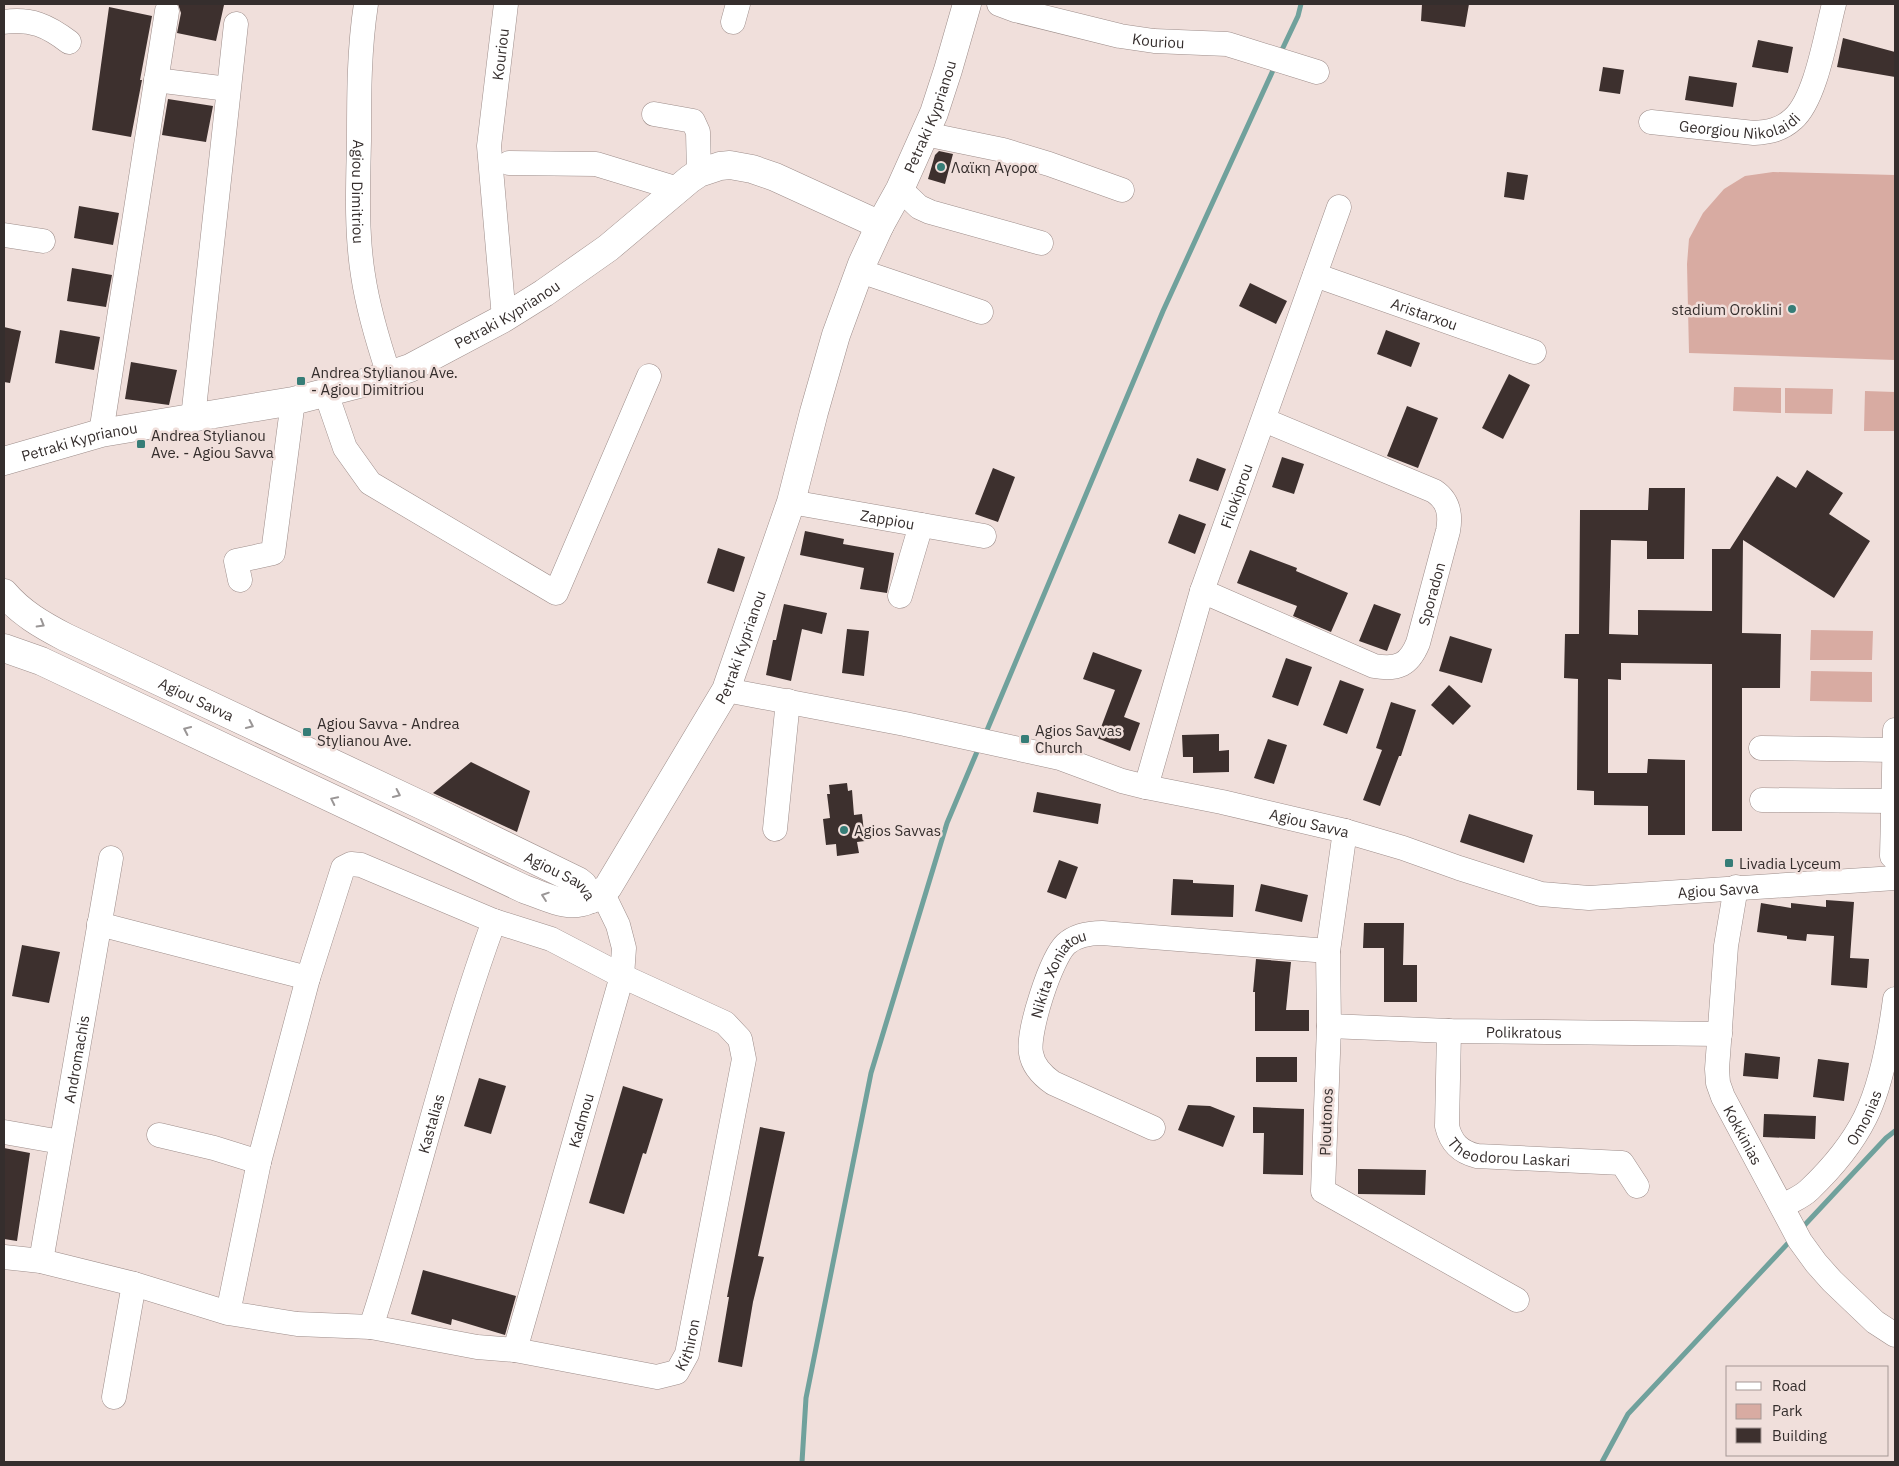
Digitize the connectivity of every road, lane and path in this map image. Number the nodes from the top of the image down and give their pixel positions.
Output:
1 (366, 4) edge
2 (506, 4) edge
3 (967, 4) edge
4 (999, 4) edge
5 (1834, 4) edge
6 (167, 11) dead end
7 (4, 22) edge
8 (236, 24) dead end
9 (69, 42) dead end
10 (1317, 72) dead end
11 (156, 80) junction
12 (228, 90) junction
13 (654, 114) dead end
14 (1651, 122) dead end
15 (925, 134) junction
16 (509, 163) dead end
17 (689, 181) junction
18 (900, 189) junction
19 (1122, 190) dead end
20 (1339, 207) dead end
21 (880, 225) junction
22 (4, 235) edge
23 (43, 241) dead end
24 (1041, 244) dead end
25 (860, 271) junction
26 (1315, 275) junction
27 (981, 312) dead end
28 (504, 318) junction
29 (1534, 352) dead end
30 (389, 375) junction
31 (649, 376) dead end
32 (326, 393) junction
33 (293, 401) junction
34 (193, 418) junction
35 (1264, 420) junction
36 (101, 433) junction
37 (5, 461) edge
38 (791, 502) junction
39 (921, 525) junction
40 (984, 536) dead end
41 (240, 580) dead end
42 (1202, 591) junction
43 (4, 593) edge
44 (900, 596) dead end
45 (4, 648) edge
46 (726, 690) junction
47 (788, 701) junction
48 (1895, 730) edge
49 (1760, 748) dead end
50 (1895, 750) edge
51 (1146, 787) junction
52 (1762, 800) dead end
53 (1893, 801) junction
54 (775, 829) dead end
55 (1345, 831) junction
56 (110, 858) dead end
57 (1895, 860) edge
58 (1895, 878) edge
59 (1736, 887) junction
60 (597, 896) junction
61 (494, 921) junction
62 (99, 924) junction
63 (1328, 951) junction
64 (622, 976) junction
65 (308, 978) junction
66 (1895, 999) edge
67 (1329, 1026) junction
68 (1448, 1031) junction
69 (1720, 1034) junction
70 (1892, 1036) edge
71 (1153, 1128) dead end
72 (4, 1132) edge
73 (159, 1135) dead end
74 (61, 1142) junction
75 (259, 1162) junction
76 (1637, 1186) dead end
77 (1785, 1212) junction
78 (4, 1257) edge
79 (42, 1262) junction
80 (134, 1284) junction
81 (1517, 1300) dead end
82 (228, 1313) junction
83 (371, 1327) junction
84 (1895, 1335) edge
85 (515, 1350) junction
86 (114, 1397) dead end

1 - 30 street, Agiou Dimitriou
2 - 28 street, Kouriou
3 - 15 main road, Petraki Kyprianou
4 - 10 street, Kouriou
5 - 14 street, Georgiou Nikolaidi
6 - 11 street
7 - 9 street
8 - 12 street
11 - 12 street
11 - 36 street
12 - 34 street
13 - 17 street
15 - 18 main road, Petraki Kyprianou
15 - 19 street
16 - 17 street
17 - 21 main road, Petraki Kyprianou
17 - 28 main road, Petraki Kyprianou
18 - 21 main road, Petraki Kyprianou
18 - 24 street
20 - 26 street, Filokiprou
21 - 25 main road, Petraki Kyprianou
22 - 23 street
25 - 27 street
25 - 38 main road, Petraki Kyprianou
26 - 29 street, Aristarxou
26 - 35 street, Filokiprou
28 - 30 main road, Petraki Kyprianou
30 - 32 main road, Petraki Kyprianou
31 - 32 street
32 - 33 main road, Petraki Kyprianou
33 - 34 main road, Petraki Kyprianou
33 - 41 street
34 - 36 main road, Petraki Kyprianou
35 - 42 street, Filokiprou
35 - 42 street, Sporadon
36 - 37 main road, Petraki Kyprianou
38 - 39 street, Zappiou
38 - 46 main road, Petraki Kyprianou
39 - 40 street, Zappiou
39 - 44 street
42 - 51 street, Filokiprou
43 -> 60 main road, Agiou Savva
60 -> 45 main road, Agiou Savva
46 - 47 street, Agiou Savva
46 - 60 main road, Petraki Kyprianou
47 - 51 street, Agiou Savva
47 - 54 street
48 - 50 street
49 - 50 street
50 - 53 street
51 - 55 street, Agiou Savva
52 - 53 street
53 - 57 street
55 - 59 street, Agiou Savva
55 - 63 street, Ploutonos
56 - 62 street, Andromachis
58 - 59 street, Agiou Savva
59 - 69 street, Kokkinias
60 - 64 street, Kadmou
61 - 64 street
61 - 65 street
61 - 83 street, Kastalias
62 - 65 street
62 - 74 street, Andromachis
63 - 67 street, Ploutonos
63 - 71 street, Nikita Xoniatou
64 - 85 street, Kadmou
64 - 85 street, Kithiron
65 - 75 street
66 - 70 street, Omonias
67 - 68 street, Polikratous
67 - 81 street, Ploutonos
68 - 69 street, Polikratous
68 - 76 street, Theodorou Laskari
69 - 77 street, Kokkinias
70 - 77 street, Omonias
72 - 74 street
73 - 75 street
74 - 79 street, Andromachis
75 - 82 street
77 - 84 street, Kokkinias
78 - 79 street, Kithiron
79 - 80 street, Kithiron
80 - 82 street, Kithiron
80 - 86 street
82 - 83 street, Kithiron
83 - 85 street, Kithiron

